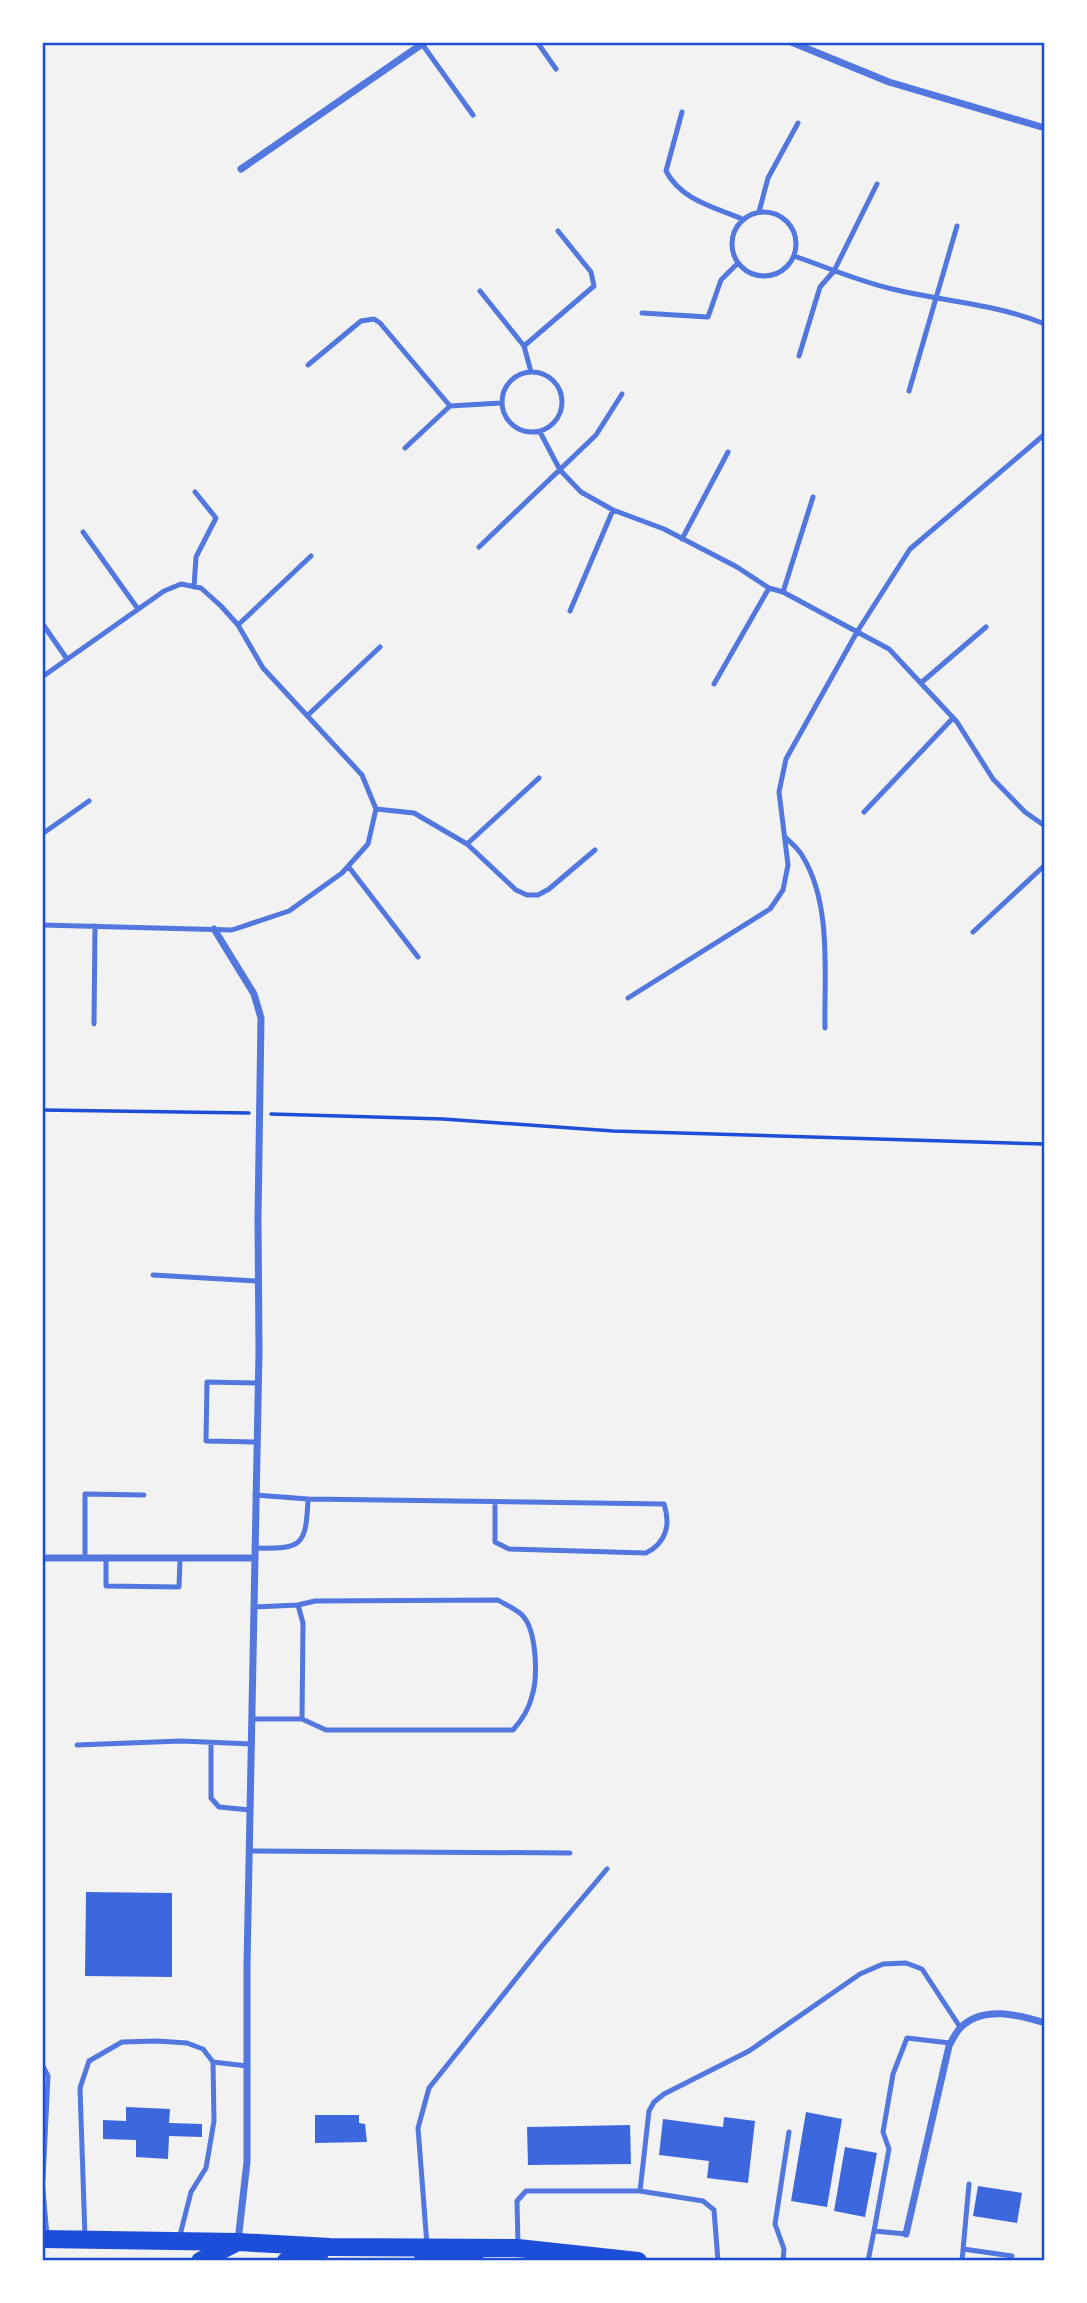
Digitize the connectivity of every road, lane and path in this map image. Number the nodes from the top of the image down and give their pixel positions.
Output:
1 (537, 42) edge
2 (791, 42) edge
3 (424, 43) edge
4 (556, 69) dead end
5 (682, 112) dead end
6 (473, 115) dead end
7 (798, 123) dead end
8 (1045, 128) edge
9 (240, 169) dead end
10 (877, 184) dead end
11 (759, 212) junction
12 (743, 219) junction
13 (957, 226) dead end
14 (558, 231) dead end
15 (794, 256) junction
16 (738, 263) junction
17 (834, 271) junction
18 (480, 291) dead end
19 (938, 298) junction
20 (642, 313) dead end
21 (1045, 324) edge
22 (524, 346) junction
23 (799, 356) dead end
24 (308, 365) dead end
25 (531, 372) junction
26 (909, 391) dead end
27 (622, 394) dead end
28 (501, 402) junction
29 (450, 406) junction
30 (540, 432) junction
31 (1045, 434) edge
32 (405, 448) dead end
33 (728, 452) dead end
34 (560, 470) junction
35 (195, 492) dead end
36 (813, 496) dead end
37 (613, 510) junction
38 (83, 532) dead end
39 (682, 539) junction
40 (479, 547) dead end
41 (311, 555) dead end
42 (194, 587) junction
43 (769, 588) junction
44 (783, 592) junction
45 (138, 609) junction
46 (570, 611) dead end
47 (42, 622) edge
48 (238, 625) junction
49 (986, 627) dead end
50 (857, 632) junction
51 (380, 647) dead end
52 (67, 659) junction
53 (42, 677) edge
54 (922, 682) junction
55 (714, 684) dead end
56 (308, 715) junction
57 (953, 718) junction
58 (539, 778) dead end
59 (89, 801) dead end
60 (376, 809) junction
61 (864, 812) dead end
62 (1045, 815) edge
63 (1039, 822) junction
64 (1045, 826) edge
65 (42, 834) edge
66 (785, 837) junction
67 (467, 844) junction
68 (595, 850) dead end
69 (1045, 864) edge
70 (348, 866) junction
71 (42, 925) edge
72 (96, 926) junction
73 (214, 929) junction
74 (973, 932) dead end
75 (418, 957) dead end
76 (628, 998) dead end
77 (94, 1024) dead end
78 (825, 1028) dead end
79 (42, 1110) edge
80 (259, 1114) junction
81 (1045, 1144) edge
82 (153, 1275) dead end
83 (258, 1281) junction
84 (258, 1383) junction
85 (257, 1442) junction
86 (144, 1494) dead end
87 (256, 1496) junction
88 (308, 1499) junction
89 (495, 1502) junction
90 (254, 1548) junction
91 (85, 1557) junction
92 (106, 1557) junction
93 (42, 1558) edge
94 (254, 1558) junction
95 (180, 1559) junction
96 (298, 1605) junction
97 (254, 1607) junction
98 (302, 1718) junction
99 (253, 1719) junction
100 (211, 1742) junction
101 (252, 1744) junction
102 (77, 1745) dead end
103 (250, 1810) junction
104 (249, 1851) junction
105 (570, 1853) dead end
106 (607, 1868) dead end
107 (1045, 2023) edge
108 (960, 2027) junction
109 (950, 2043) junction
110 (213, 2062) junction
111 (42, 2064) edge
112 (247, 2066) junction
113 (789, 2132) dead end
114 (43, 2179) edge
115 (969, 2185) dead end
116 (640, 2191) junction
117 (874, 2231) junction
118 (906, 2234) joint
119 (45, 2239) edge
120 (85, 2240) junction
121 (178, 2241) junction
122 (238, 2242) junction
123 (427, 2247) junction
124 (483, 2248) junction
125 (518, 2248) junction
126 (963, 2249) junction
127 (1012, 2256) dead end
128 (200, 2261) edge
129 (286, 2261) edge
130 (638, 2261) edge
131 (718, 2261) edge
132 (783, 2261) edge
133 (868, 2261) edge
134 (962, 2261) edge

1 - 4 lane
2 - 8 street
3 - 6 lane
3 - 9 street
5 - 12 lane
7 - 11 lane
10 - 17 lane
11 - 12 lane
11 - 15 lane
12 - 16 lane
13 - 19 lane
14 - 22 lane
15 - 16 lane
15 - 17 lane
16 - 20 lane
17 - 19 lane
17 - 23 lane
18 - 22 lane
19 - 21 lane
19 - 26 lane
22 - 25 lane
24 - 29 lane
25 - 28 lane
25 - 30 lane
27 - 34 lane
28 - 29 lane
28 - 30 lane
29 - 32 lane
30 - 34 lane
31 - 50 lane
33 - 39 lane
34 - 37 lane
34 - 40 lane
35 - 42 lane
36 - 44 lane
37 - 39 lane
37 - 46 lane
38 - 45 lane
39 - 43 lane
41 - 48 lane
42 - 45 lane
42 - 48 lane
43 - 44 lane
43 - 55 lane
44 - 50 lane
45 - 52 lane
47 - 52 lane
48 - 56 lane
49 - 54 lane
50 - 54 lane
50 - 66 lane
51 - 56 lane
52 - 53 lane
54 - 57 lane
56 - 60 lane
57 - 61 lane
57 - 63 lane
58 - 67 lane
59 - 65 lane
60 - 67 lane
60 - 70 lane
62 - 63 lane
63 - 64 lane
66 - 76 lane
66 - 78 lane
67 - 68 lane
69 - 74 lane
70 - 73 lane
70 - 75 lane
71 - 72 lane
72 - 73 lane
72 - 77 lane
73 - 80 street
79 - 80 path
80 - 81 path
80 - 83 street
82 - 83 lane
83 - 84 street
84 - 85 street
84 - 85 lane
85 - 87 street
86 - 91 lane
87 - 88 lane
87 - 90 street
88 - 89 lane
88 - 90 lane
89 - 89 lane
90 - 94 street
91 - 92 street
91 - 93 street
92 - 95 street
92 - 95 lane
94 - 95 street
94 - 97 street
96 - 97 lane
96 - 98 lane
96 - 98 lane
97 - 99 street
98 - 99 lane
99 - 101 street
100 - 101 lane
100 - 102 lane
100 - 103 lane
101 - 103 street
103 - 104 street
104 - 105 lane
104 - 112 street
106 - 123 lane
107 - 108 street
108 - 109 street
108 - 116 lane
109 - 117 lane
109 - 118 street
110 - 112 lane
110 - 120 lane
110 - 121 lane
111 - 114 lane
112 - 122 street
113 - 132 lane
114 - 119 lane
115 - 126 lane
116 - 125 lane
116 - 131 lane
117 - 118 lane
117 - 133 lane
119 - 120 highway
120 - 121 highway
121 - 122 highway
122 - 123 highway
122 - 128 highway
123 - 124 highway
124 - 125 highway
124 - 129 highway
125 - 130 highway
126 - 127 lane
126 - 134 lane

